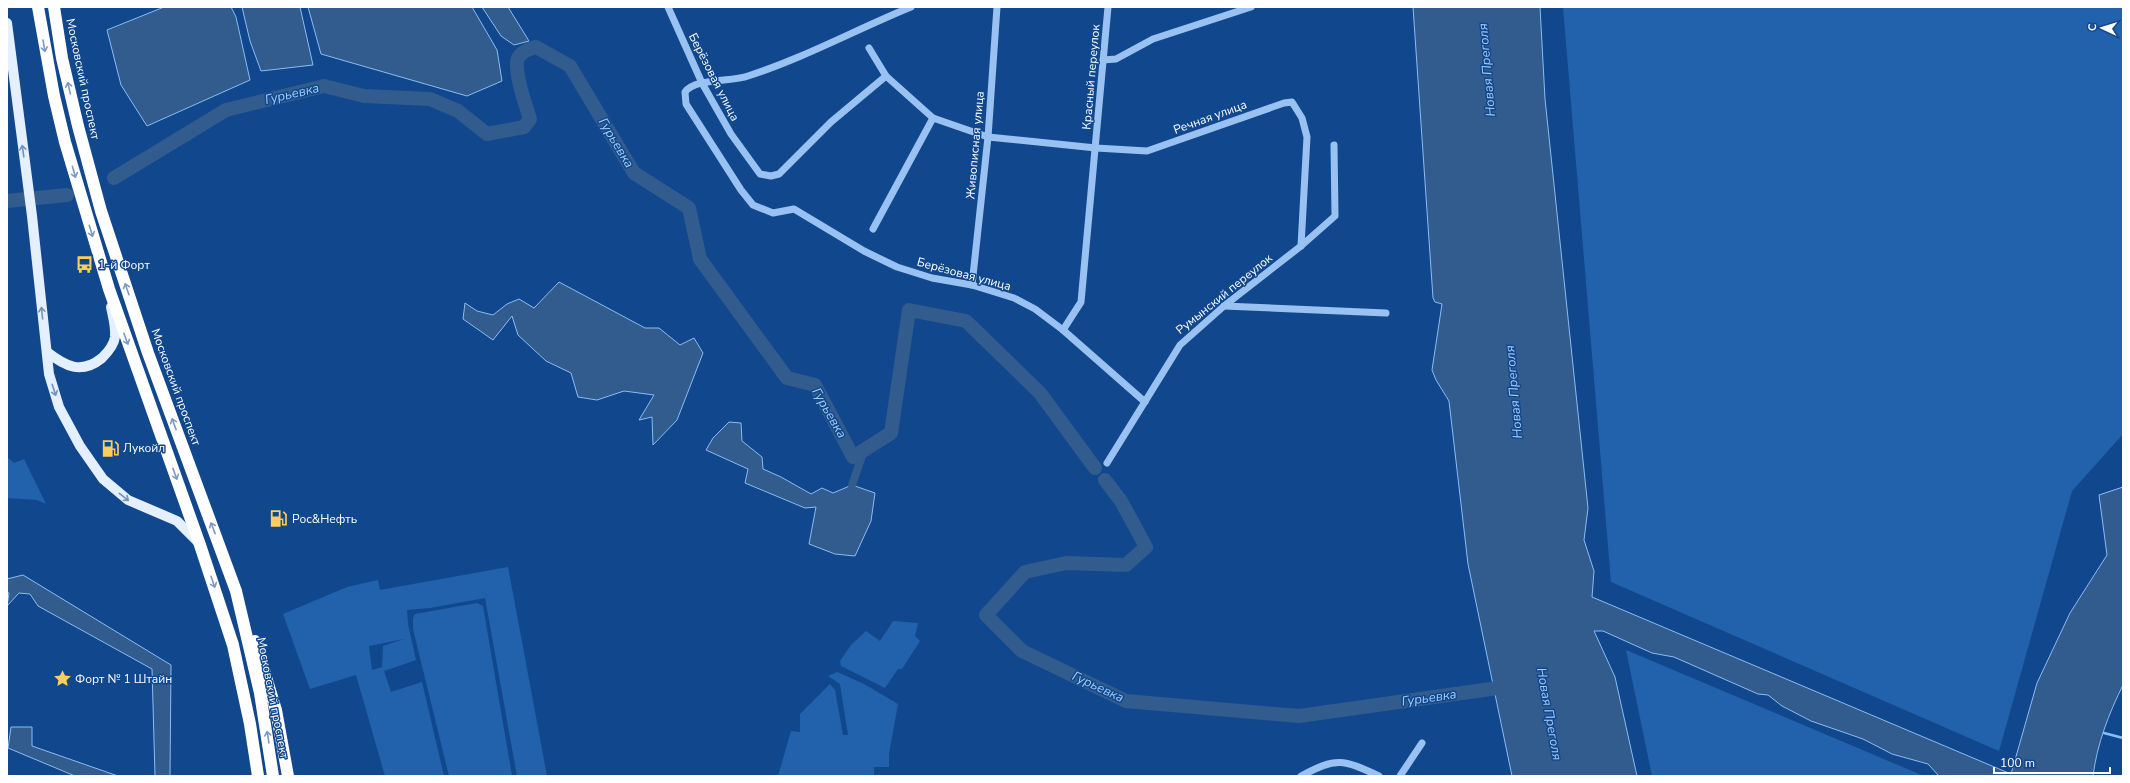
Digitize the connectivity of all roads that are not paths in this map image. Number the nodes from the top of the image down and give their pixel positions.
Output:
1 (38, 7) edge
2 (54, 7) edge
3 (668, 7) edge
4 (911, 7) edge
5 (997, 7) edge
6 (1108, 7) edge
7 (1252, 7) edge
8 (7, 23) edge
9 (869, 48) dead end
10 (1103, 60) junction
11 (886, 76) junction
12 (702, 83) junction
13 (933, 118) junction
14 (988, 137) junction
15 (1334, 146) dead end
16 (1096, 148) junction
17 (874, 229) dead end
18 (1301, 246) junction
19 (972, 285) junction
20 (109, 289) junction
21 (1224, 306) junction
22 (1386, 313) dead end
23 (1063, 330) junction
24 (47, 352) junction
25 (1145, 402) junction
26 (1108, 463) dead end
27 (200, 545) junction
28 (236, 591) junction
29 (1422, 743) dead end
30 (288, 773) edge
31 (258, 776) edge
32 (273, 776) edge
33 (1301, 776) edge
34 (1378, 776) edge
35 (1400, 776) edge

1 -> 20 highway
28 -> 2 highway, Московский проспект
3 - 12 street, Берёзовая улица
4 - 12 street
5 - 14 street, Живописная улица
6 - 10 street, Красный переулок
7 - 10 street
24 -> 8 main road
9 - 11 street
10 - 16 street, Красный переулок
11 - 12 street, Берёзовая улица
11 - 13 street
12 - 19 street, Берёзовая улица
13 - 14 street, Речная улица
13 - 17 street
14 - 16 street, Речная улица
14 - 19 street, Живописная улица
15 - 18 street, Румынский переулок
16 - 18 street, Речная улица
16 - 23 street, Красный переулок
18 - 21 street, Румынский переулок
19 - 23 street, Берёзовая улица
20 - 24 main road
20 -> 27 highway
21 - 22 street
21 - 25 street, Румынский переулок
23 - 25 street, Берёзовая улица
24 -> 27 main road
25 - 26 street, Румынский переулок
27 -> 31 highway
28 - 30 highway
32 -> 28 highway, Московский проспект
29 - 35 street
33 - 34 street

